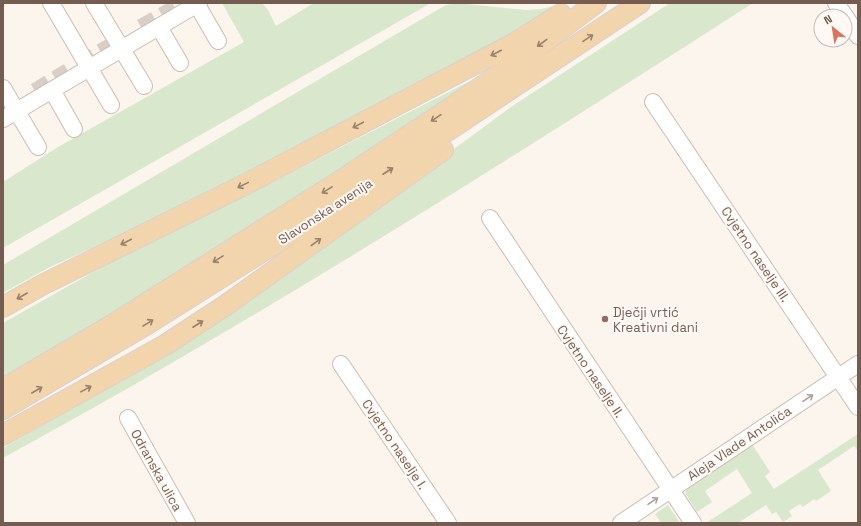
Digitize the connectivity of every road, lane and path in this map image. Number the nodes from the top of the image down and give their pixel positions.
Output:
1 (51, 3) edge
2 (94, 3) edge
3 (577, 3) edge
4 (596, 3) edge
5 (640, 3) edge
6 (190, 4) edge
7 (141, 27) tunnel mouth
8 (159, 27) junction
9 (218, 41) dead end
10 (121, 44) junction
11 (560, 56) junction
12 (180, 63) dead end
13 (79, 67) junction
14 (144, 86) dead end
15 (3, 88) edge
16 (52, 90) junction
17 (35, 91) tunnel mouth
18 (653, 102) dead end
19 (111, 105) dead end
20 (12, 111) edge
21 (74, 128) dead end
22 (38, 148) dead end
23 (490, 218) dead end
24 (3, 307) edge
25 (341, 364) dead end
26 (858, 364) edge
27 (838, 377) junction
28 (3, 390) edge
29 (858, 407) edge
30 (3, 409) edge
31 (128, 418) dead end
32 (3, 436) edge
33 (670, 490) junction
34 (187, 523) edge
35 (448, 523) edge
36 (621, 523) edge
37 (693, 523) edge

1 - 13 street
2 - 10 street
3 -> 24 main road
4 -> 28 main road, Slavonska avenija
11 -> 5 main road, Slavonska avenija
6 - 8 street
6 - 9 street
7 - 10 street
8 - 10 street
8 - 12 street
10 - 13 street
10 - 14 street
30 -> 11 main road, Slavonska avenija
32 -> 11 main road
13 - 16 street
13 - 19 street
15 - 20 street
16 - 20 street
16 - 21 street
17 - 20 street
18 - 27 street, Cvjetno naselje III.
20 - 22 street
23 - 33 street, Cvjetno naselje II.
25 - 35 street, Cvjetno naselje I.
26 - 27 street, Aleja Vlade Antolića
27 - 29 street, Cvjetno naselje III.
33 -> 27 street, Aleja Vlade Antolića
31 - 34 street, Odranska ulica
36 -> 33 street, Aleja Vlade Antolića
33 - 37 street, Cvjetno naselje II.

